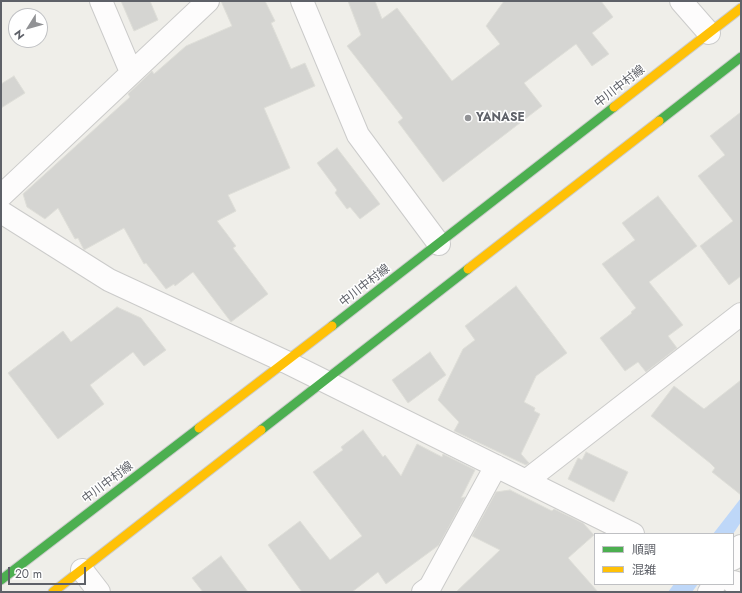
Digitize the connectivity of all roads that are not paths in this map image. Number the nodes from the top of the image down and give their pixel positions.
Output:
1 (101, 1) edge
2 (208, 1) edge
3 (302, 1) edge
4 (680, 1) edge
5 (741, 8) edge
6 (709, 33) junction
7 (738, 65) edge
8 (131, 72) junction
9 (1, 196) edge
10 (1, 212) edge
11 (439, 244) junction
12 (741, 314) edge
13 (286, 362) junction
14 (324, 380) junction
15 (496, 466) junction
16 (526, 481) junction
17 (631, 533) edge
18 (741, 546) edge
19 (734, 556) edge
20 (82, 570) junction
21 (1, 580) edge
22 (429, 590) edge
23 (53, 592) edge
24 (99, 592) edge

1 - 8 street
2 - 8 street
3 - 11 street
4 - 6 street
5 - 6 main road, 中川中村線
6 - 11 main road, 中川中村線
7 - 14 main road
8 - 9 street
10 - 13 street
11 - 13 main road, 中川中村線
12 - 16 street
13 - 14 street
13 - 21 main road, 中川中村線
14 - 15 street
14 - 20 main road
15 - 16 street
15 - 22 street
16 - 17 street
18 - 19 street
20 - 23 main road
20 - 24 street

